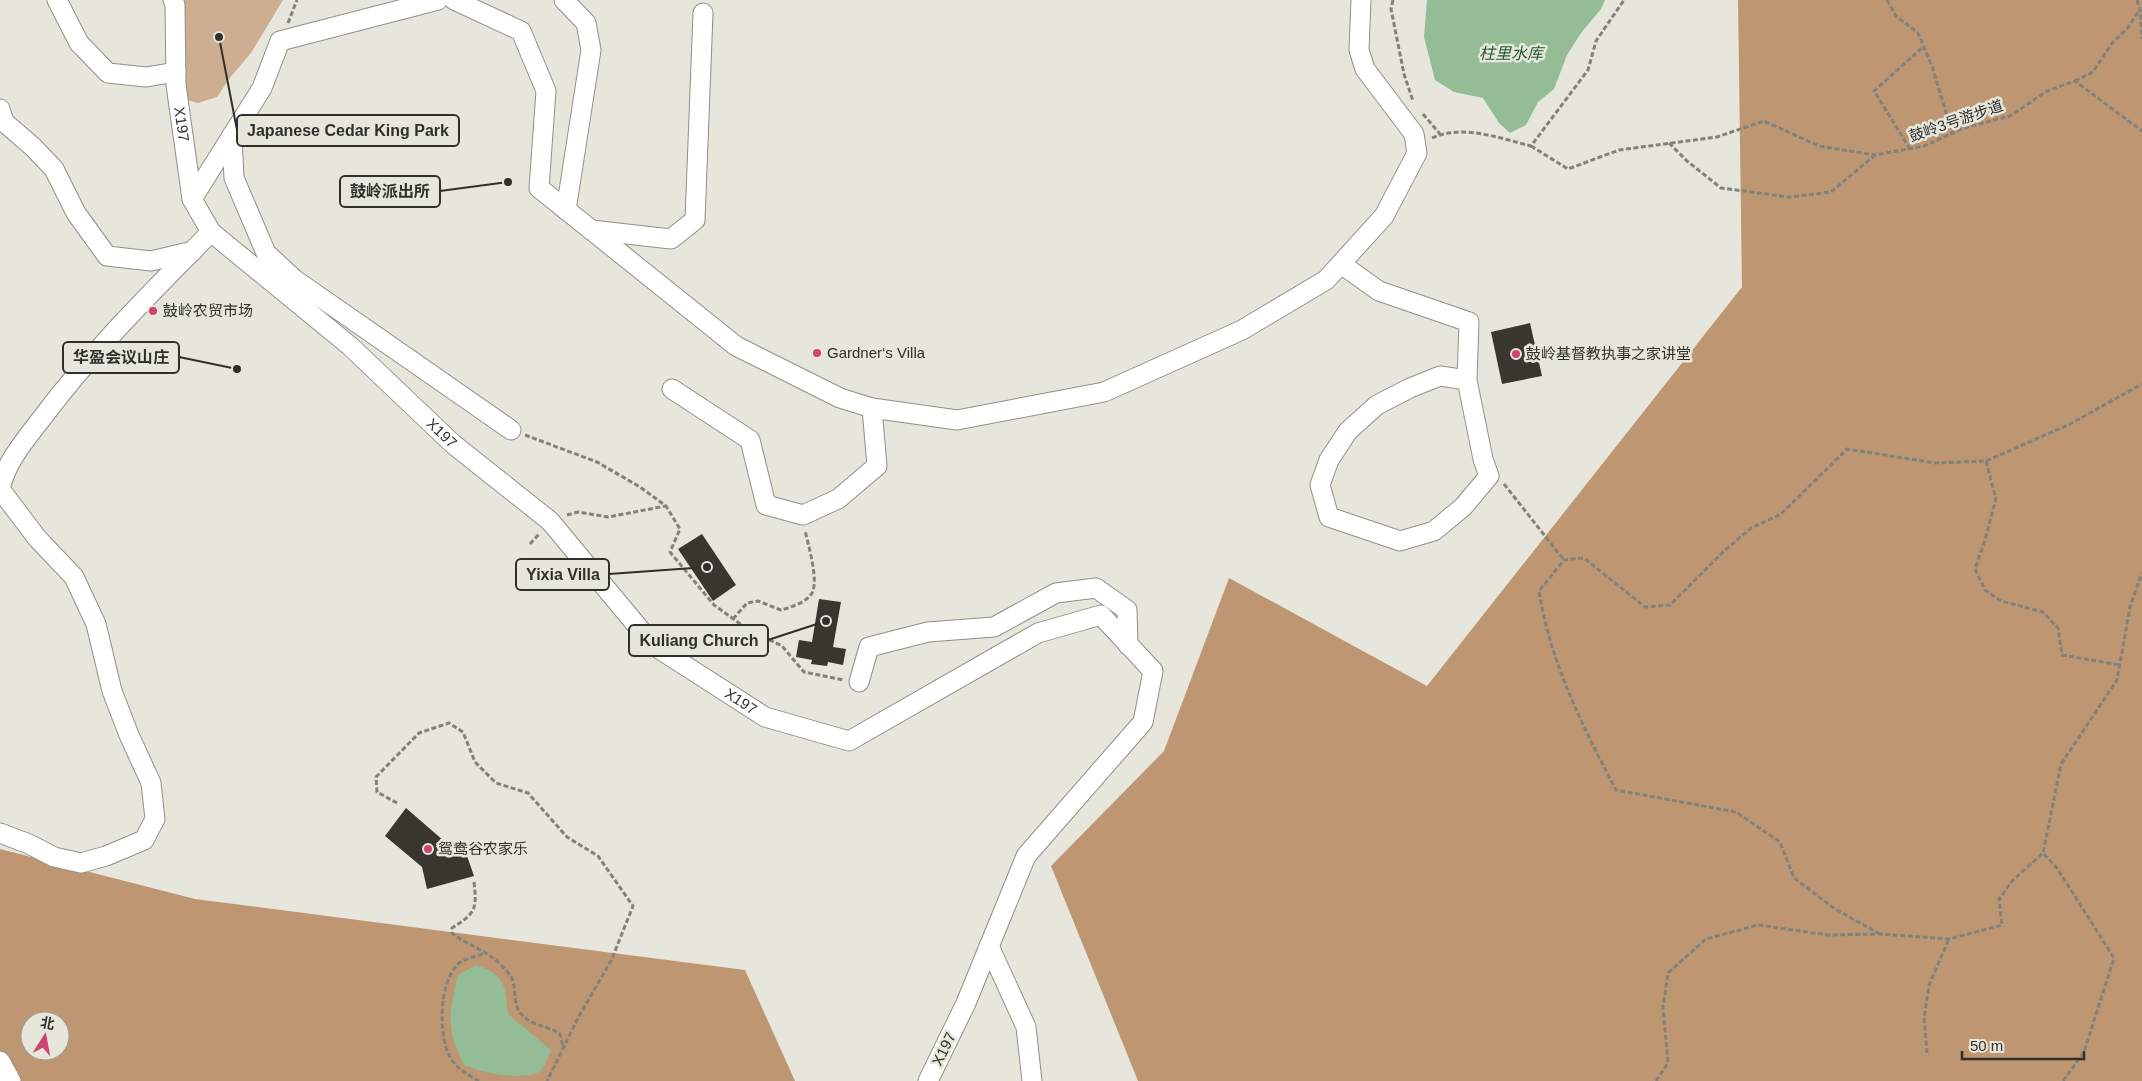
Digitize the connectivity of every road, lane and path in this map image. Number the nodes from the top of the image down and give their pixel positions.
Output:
1 (57, 0) edge
2 (172, 0) edge
3 (438, 0) edge
4 (454, 0) edge
5 (564, 0) edge
6 (1361, 0) edge
7 (1393, 0) edge
8 (1624, 0) edge
9 (1887, 0) edge
10 (2137, 0) edge
11 (2140, 9) junction
12 (703, 13) dead end
13 (2142, 39) edge
14 (1924, 48) junction
15 (176, 72) junction
16 (2075, 81) junction
17 (0, 109) edge
18 (2142, 131) edge
19 (1952, 133) junction
20 (1440, 134) junction
21 (232, 135) junction
22 (1669, 142) junction
23 (1416, 145) junction
24 (1531, 146) junction
25 (1910, 150) junction
26 (1875, 155) junction
27 (192, 199) junction
28 (566, 210) junction
29 (591, 230) junction
30 (211, 232) junction
31 (193, 251) junction
32 (250, 264) junction
33 (1341, 264) junction
34 (294, 279) junction
35 (1467, 380) junction
36 (2142, 384) edge
37 (672, 389) dead end
38 (872, 408) junction
39 (511, 430) joint
40 (21, 445) junction
41 (0, 450) edge
42 (1986, 461) junction
43 (1489, 476) junction
44 (666, 506) junction
45 (802, 515) junction
46 (550, 521) junction
47 (530, 544) dead end
48 (1564, 560) junction
49 (2142, 573) edge
50 (733, 618) junction
51 (1128, 645) junction
52 (2120, 665) junction
53 (859, 682) joint
54 (397, 802) dead end
55 (0, 833) edge
56 (2043, 853) junction
57 (474, 882) dead end
58 (1880, 934) junction
59 (1949, 939) junction
60 (989, 946) junction
61 (486, 953) junction
62 (563, 1047) junction
63 (1928, 1053) dead end
64 (0, 1062) edge
65 (11, 1081) edge
66 (479, 1081) edge
67 (546, 1081) edge
68 (928, 1081) edge
69 (1032, 1081) edge
70 (1656, 1081) edge
71 (2063, 1081) edge

1 - 15 street
2 - 15 street, X197 / X197
3 - 21 street
4 - 28 street
5 - 28 street
6 - 23 street
7 - 20 path
8 - 24 path
9 - 14 path
10 - 11 path
11 - 13 path
11 - 16 path, 鼓岭3号游步道
12 - 29 street
14 - 19 path
14 - 25 path
15 - 27 street, X197 / X197
16 - 18 path
16 - 19 path, 鼓岭3号游步道
17 - 31 street
19 - 25 path, 鼓岭3号游步道
20 - 23 path
20 - 24 path
21 - 27 street
21 - 34 street
22 - 24 path, 鼓岭3号游步道
22 - 26 path, 鼓岭3号游步道
22 - 26 path
23 - 33 street
25 - 26 path, 鼓岭3号游步道
27 - 30 street, X197 / X197
28 - 29 street
29 - 38 street
30 - 31 street
30 - 32 street, X197 / X197
31 - 40 street
32 - 34 street
32 - 46 street, X197 / X197
33 - 35 street
33 - 38 street
34 - 39 street
35 - 43 street
35 - 43 street
36 - 42 path
37 - 45 street
38 - 45 street
39 - 44 path
40 - 41 street
40 - 55 street
42 - 48 path
42 - 52 path
43 - 48 path
44 - 46 path
44 - 50 path
45 - 50 path
46 - 47 path
46 - 51 street, X197 / X197
48 - 58 path
49 - 52 path
50 - 53 path
51 - 53 street
51 - 60 street, X197 / X197
52 - 56 path
54 - 62 path
56 - 59 path
56 - 71 path
57 - 61 path
58 - 59 path
58 - 70 path
59 - 63 path
60 - 68 street, X197 / X197
60 - 69 street
61 - 62 path
61 - 66 path
62 - 67 path
64 - 65 street

